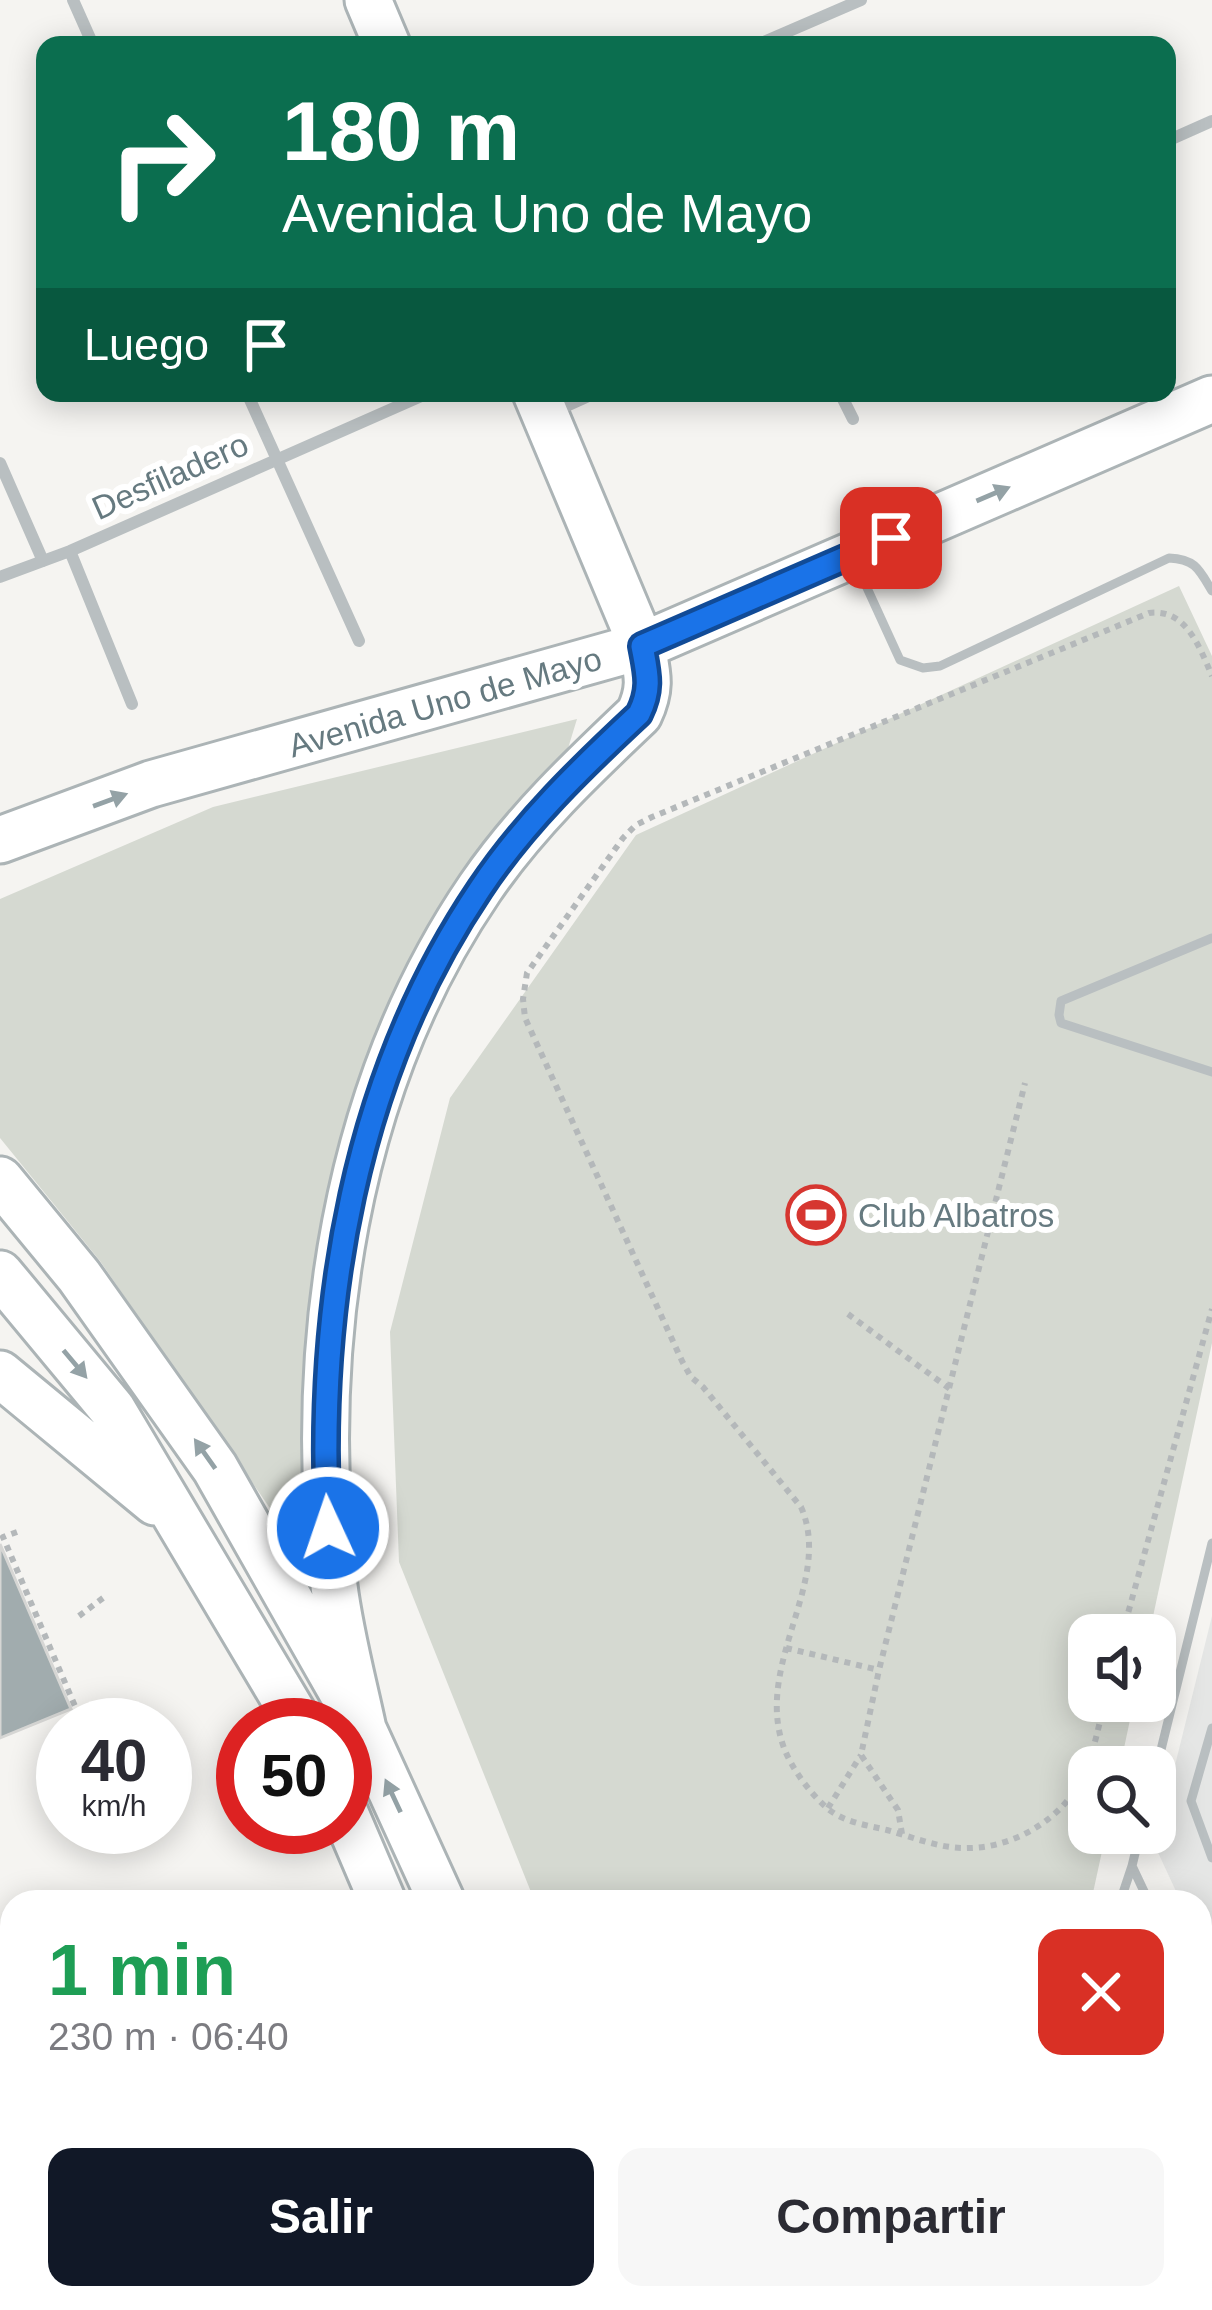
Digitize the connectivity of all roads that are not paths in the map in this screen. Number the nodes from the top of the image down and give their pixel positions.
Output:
1 (73, 0) edge
2 (368, 0) edge
3 (861, 0) edge
4 (89, 36) edge
5 (383, 36) edge
6 (778, 36) edge
7 (1212, 121) edge
8 (1176, 137) edge
9 (1210, 400) edge
10 (251, 402) edge
11 (407, 402) edge
12 (844, 402) edge
13 (540, 404) edge
14 (853, 419) dead end
15 (276, 458) junction
16 (0, 463) edge
17 (70, 551) junction
18 (852, 555) junction
19 (43, 561) junction
20 (0, 578) edge
21 (1212, 590) edge
22 (359, 641) dead end
23 (642, 646) junction
24 (132, 704) dead end
25 (0, 840) edge
26 (1212, 938) edge
27 (1212, 1072) edge
28 (0, 1180) edge
29 (0, 1274) edge
30 (0, 1375) edge
31 (181, 1523) junction
32 (1212, 1544) edge
33 (284, 1698) edge
34 (345, 1698) edge
35 (357, 1698) edge
36 (1212, 1728) edge
37 (1162, 1746) edge
38 (372, 1749) edge
39 (362, 1854) edge
40 (1135, 1854) edge
41 (1212, 1858) edge
42 (1132, 1866) junction
43 (378, 1890) edge
44 (437, 1890) edge
45 (1124, 1890) edge
46 (1143, 1890) edge

1 - 4 street
2 - 5 main road
3 - 6 street
7 - 8 street
18 -> 9 main road, Avenida Uno de Mayo
10 - 15 street
11 - 15 street, Desfiladero
12 - 14 street
13 - 23 main road
15 - 17 street, Desfiladero
15 - 22 street
16 - 19 street
17 - 19 street, Desfiladero
17 - 24 street
18 - 21 lane
18 - 23 main road, Avenida Uno de Mayo
19 - 20 street, Desfiladero
25 -> 23 main road, Avenida Uno de Mayo
23 - 35 main road
26 - 27 lane
34 -> 28 main road
29 -> 31 main road
30 - 31 main road
31 - 33 main road
32 - 37 lane
36 - 41 lane
44 -> 38 main road
39 - 43 main road
40 - 42 lane
42 - 45 lane
42 - 46 lane

